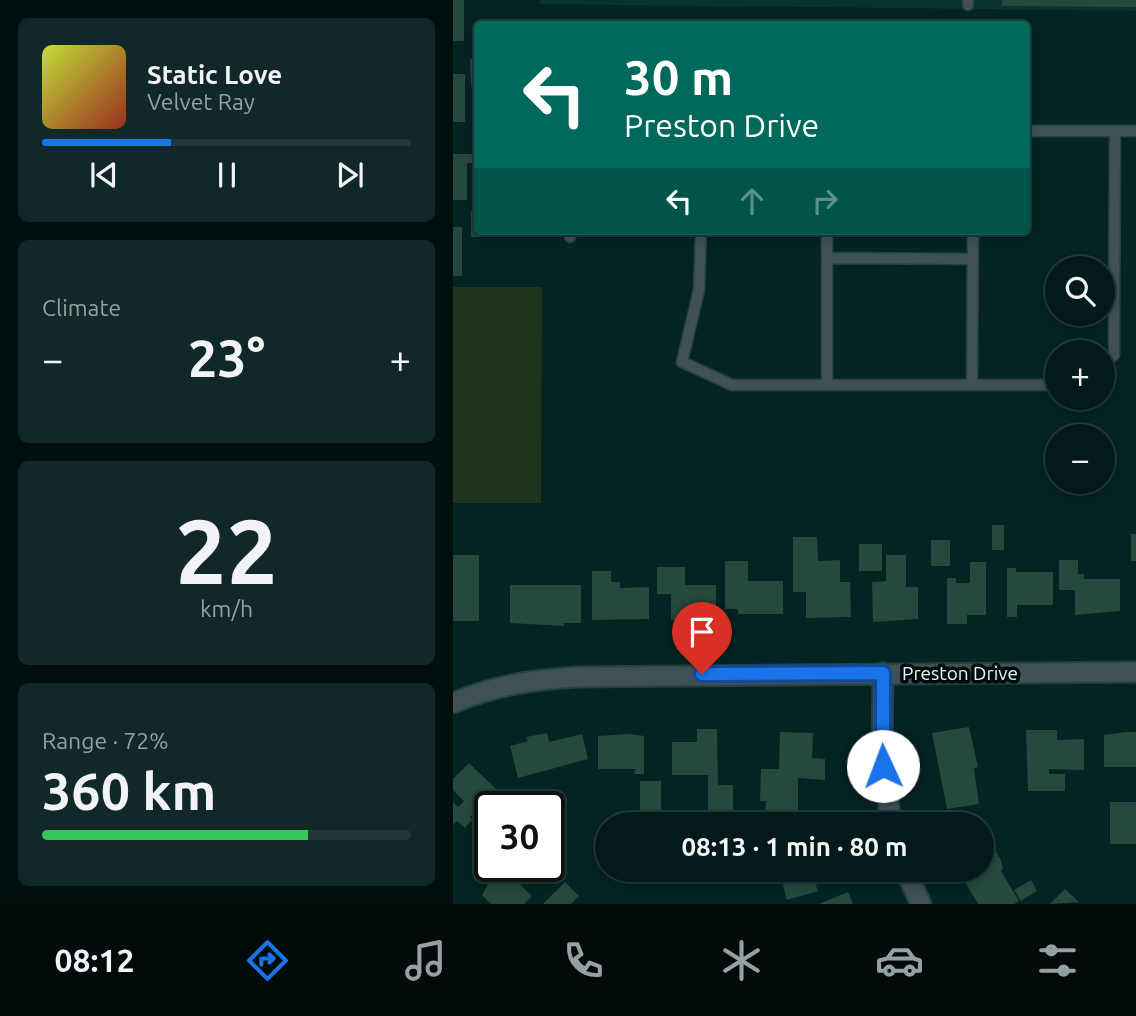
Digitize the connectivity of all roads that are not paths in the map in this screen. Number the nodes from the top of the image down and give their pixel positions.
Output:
1 (1030, 131) edge
2 (1115, 131) junction
3 (1136, 131) edge
4 (701, 235) edge
5 (827, 235) edge
6 (973, 235) edge
7 (827, 258) junction
8 (973, 259) junction
9 (1114, 340) edge
10 (827, 385) junction
11 (972, 385) junction
12 (1045, 385) edge
13 (1136, 672) edge
14 (883, 673) junction
15 (453, 703) edge
16 (889, 812) edge
17 (911, 882) edge
18 (921, 904) edge

1 - 2 lane
2 - 3 lane
2 - 9 lane
4 - 10 lane
5 - 7 lane
6 - 8 lane
7 - 8 lane
7 - 10 lane
8 - 11 lane
10 - 11 lane
11 - 12 lane
13 - 14 street, Preston Drive
14 - 15 street, Preston Drive
14 - 16 street
17 - 18 street

